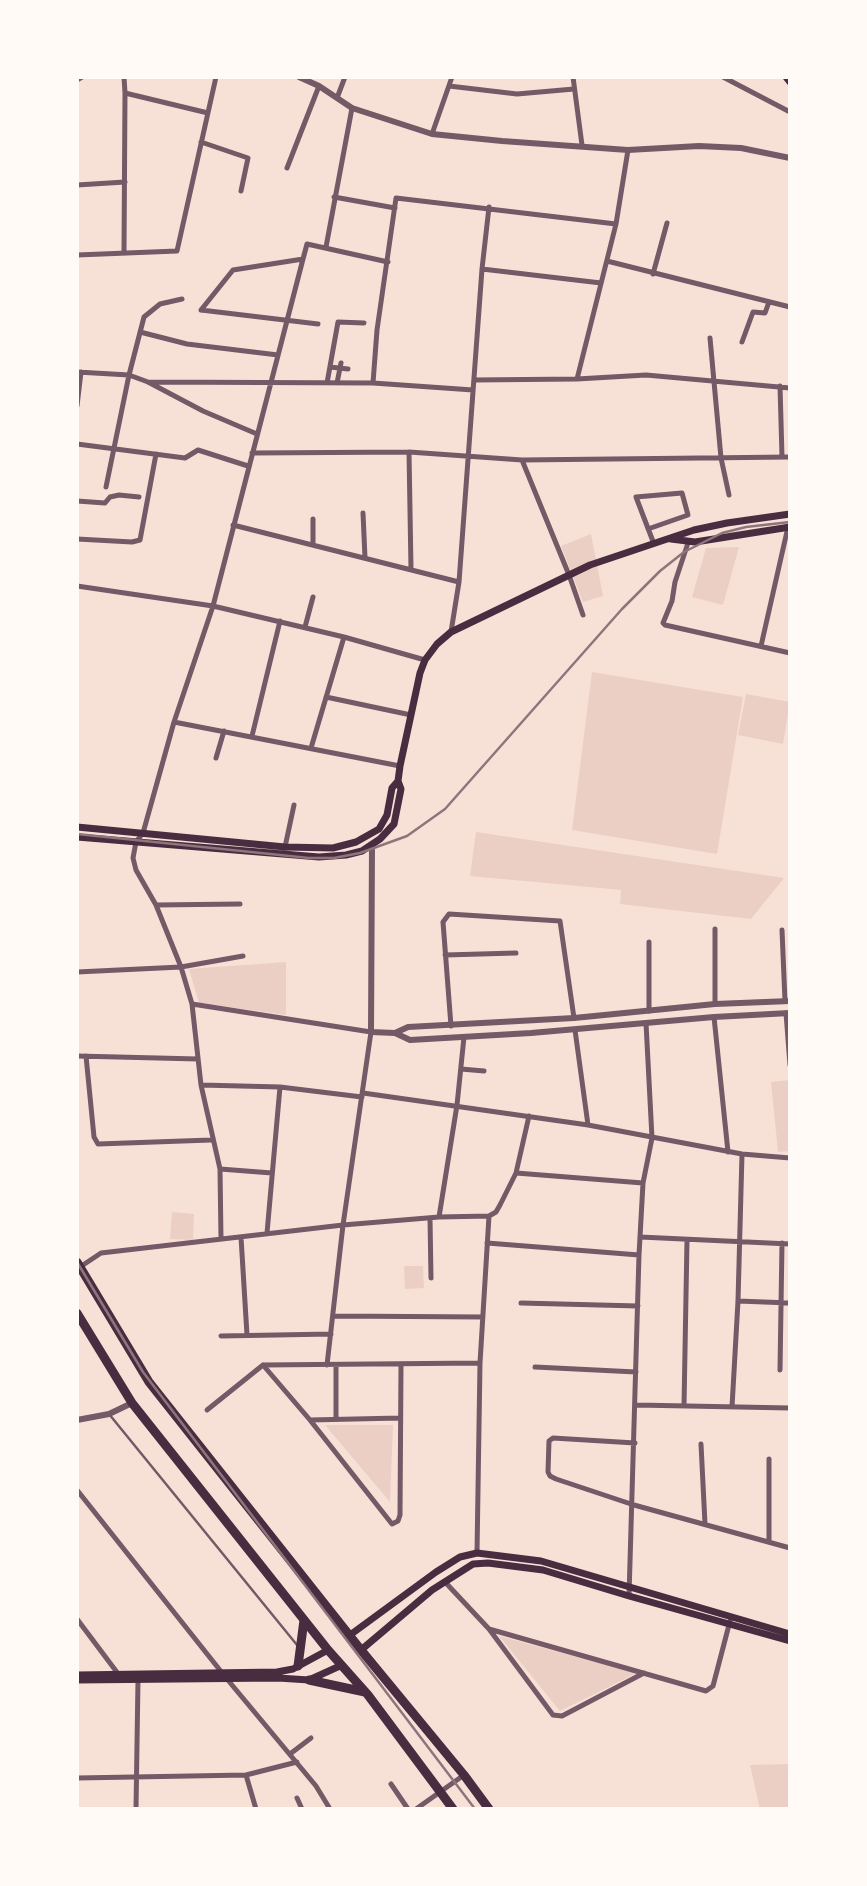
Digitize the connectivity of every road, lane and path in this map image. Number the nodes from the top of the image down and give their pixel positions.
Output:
1 (82, 77) edge
2 (124, 77) edge
3 (216, 77) edge
4 (299, 77) edge
5 (345, 77) edge
6 (452, 77) edge
7 (573, 77) edge
8 (723, 77) edge
9 (786, 77) edge
10 (77, 80) edge
11 (790, 82) edge
12 (319, 86) junction
13 (449, 86) junction
14 (574, 89) junction
15 (125, 93) junction
16 (337, 98) junction
17 (352, 108) junction
18 (790, 112) edge
19 (208, 113) junction
20 (432, 134) junction
21 (201, 142) junction
22 (582, 145) junction
23 (628, 150) junction
24 (790, 158) edge
25 (287, 169) dead end
26 (124, 182) junction
27 (77, 185) edge
28 (242, 191) dead end
29 (334, 197) junction
30 (489, 207) junction
31 (395, 208) junction
32 (667, 223) dead end
33 (616, 224) junction
34 (326, 247) junction
35 (124, 252) junction
36 (77, 255) edge
37 (303, 259) junction
38 (607, 261) junction
39 (388, 262) junction
40 (482, 269) junction
41 (653, 274) junction
42 (601, 283) junction
43 (182, 299) dead end
44 (768, 302) junction
45 (790, 307) edge
46 (286, 320) junction
47 (364, 323) dead end
48 (318, 324) dead end
49 (140, 332) junction
50 (710, 338) dead end
51 (743, 342) dead end
52 (278, 355) junction
53 (340, 365) junction
54 (330, 367) junction
55 (348, 369) dead end
56 (79, 372) edge
57 (129, 375) junction
58 (577, 379) junction
59 (474, 380) junction
60 (714, 381) junction
61 (148, 382) junction
62 (270, 383) junction
63 (327, 383) junction
64 (337, 383) junction
65 (373, 383) junction
66 (780, 386) junction
67 (790, 388) edge
68 (473, 390) junction
69 (77, 406) edge
70 (257, 434) junction
71 (77, 444) edge
72 (114, 449) junction
73 (409, 452) junction
74 (252, 453) junction
75 (156, 454) junction
76 (468, 455) junction
77 (782, 457) junction
78 (790, 457) edge
79 (721, 458) junction
80 (522, 460) junction
81 (248, 466) junction
82 (106, 487) dead end
83 (729, 495) dead end
84 (139, 497) dead end
85 (77, 501) edge
86 (363, 513) dead end
87 (790, 513) edge
88 (313, 519) dead end
89 (233, 525) junction
90 (789, 527) edge
91 (649, 529) junction
92 (77, 539) edge
93 (670, 539) junction
94 (688, 542) junction
95 (654, 544) junction
96 (313, 545) junction
97 (365, 558) junction
98 (411, 569) junction
99 (569, 575) junction
100 (458, 582) junction
101 (77, 586) edge
102 (313, 597) dead end
103 (213, 606) junction
104 (583, 615) dead end
105 (280, 621) junction
106 (305, 627) junction
107 (451, 632) junction
108 (344, 637) junction
109 (761, 646) junction
110 (790, 653) edge
111 (425, 660) junction
112 (326, 697) junction
113 (411, 715) junction
114 (174, 722) junction
115 (225, 731) junction
116 (252, 736) junction
117 (310, 748) junction
118 (216, 758) dead end
119 (400, 766) junction
120 (398, 780) junction
121 (294, 806) dead end
122 (77, 827) edge
123 (143, 834) junction
124 (77, 836) edge
125 (136, 842) junction
126 (372, 846) junction
127 (285, 847) junction
128 (240, 904) dead end
129 (156, 905) junction
130 (715, 929) dead end
131 (782, 930) dead end
132 (649, 942) dead end
133 (516, 953) dead end
134 (445, 955) junction
135 (243, 956) dead end
136 (181, 967) junction
137 (77, 972) edge
138 (788, 1001) edge
139 (192, 1004) junction
140 (715, 1004) junction
141 (649, 1011) junction
142 (788, 1013) edge
143 (714, 1017) junction
144 (574, 1018) junction
145 (646, 1023) junction
146 (451, 1026) junction
147 (575, 1030) junction
148 (371, 1032) junction
149 (396, 1033) junction
150 (464, 1037) junction
151 (77, 1056) edge
152 (86, 1056) junction
153 (198, 1059) junction
154 (790, 1065) edge
155 (461, 1069) junction
156 (484, 1071) dead end
157 (201, 1085) junction
158 (280, 1087) junction
159 (362, 1095) junction
160 (457, 1105) junction
161 (530, 1116) junction
162 (588, 1125) junction
163 (652, 1138) junction
164 (211, 1140) junction
165 (728, 1152) junction
166 (742, 1154) junction
167 (790, 1158) edge
168 (220, 1169) junction
169 (272, 1173) junction
170 (516, 1173) junction
171 (643, 1184) junction
172 (489, 1216) junction
173 (439, 1217) junction
174 (430, 1218) junction
175 (343, 1225) junction
176 (267, 1233) junction
177 (241, 1237) junction
178 (640, 1237) junction
179 (221, 1239) junction
180 (687, 1240) junction
181 (739, 1241) junction
182 (487, 1243) junction
183 (782, 1243) junction
184 (790, 1244) edge
185 (639, 1255) junction
186 (78, 1264) edge
187 (431, 1278) dead end
188 (738, 1301) junction
189 (782, 1302) junction
190 (521, 1303) dead end
191 (790, 1303) edge
192 (638, 1306) junction
193 (77, 1313) edge
194 (333, 1316) junction
195 (483, 1317) junction
196 (331, 1334) junction
197 (247, 1335) junction
198 (222, 1336) dead end
199 (480, 1363) junction
200 (327, 1365) junction
201 (336, 1365) junction
202 (401, 1365) junction
203 (263, 1366) junction
204 (536, 1367) dead end
205 (780, 1370) dead end
206 (636, 1372) junction
207 (132, 1403) junction
208 (636, 1405) junction
209 (684, 1406) junction
210 (732, 1408) junction
211 (790, 1408) edge
212 (207, 1410) dead end
213 (109, 1415) junction
214 (400, 1418) junction
215 (336, 1419) junction
216 (77, 1420) edge
217 (310, 1420) junction
218 (635, 1443) junction
219 (701, 1444) dead end
220 (769, 1458) dead end
221 (77, 1490) edge
222 (634, 1505) junction
223 (705, 1524) junction
224 (769, 1542) junction
225 (790, 1548) edge
226 (477, 1553) junction
227 (445, 1582) junction
228 (630, 1593) junction
229 (77, 1619) edge
230 (304, 1620) junction
231 (730, 1620) junction
232 (489, 1629) junction
233 (790, 1634) edge
234 (350, 1635) junction
235 (790, 1640) edge
236 (301, 1649) junction
237 (328, 1650) junction
238 (361, 1650) junction
239 (342, 1665) junction
240 (296, 1668) junction
241 (644, 1673) junction
242 (77, 1675) edge
243 (119, 1675) junction
244 (225, 1676) junction
245 (297, 1679) junction
246 (77, 1680) edge
247 (309, 1680) junction
248 (138, 1682) junction
249 (365, 1692) junction
250 (311, 1738) dead end
251 (290, 1754) junction
252 (297, 1762) junction
253 (246, 1775) junction
254 (464, 1775) junction
255 (77, 1778) edge
256 (136, 1778) junction
257 (391, 1784) dead end
258 (442, 1791) junction
259 (297, 1798) dead end
260 (136, 1809) edge
261 (256, 1809) edge
262 (302, 1809) edge
263 (330, 1809) edge
264 (408, 1809) edge
265 (416, 1809) edge
266 (453, 1809) edge
267 (489, 1809) edge

1 - 10 street
2 - 15 street
3 - 19 street
4 - 12 street
5 - 16 street
6 - 13 street
7 - 14 street
8 - 18 street
9 - 11 main road
12 - 16 street
12 - 25 street
13 - 14 street
13 - 20 street
14 - 22 street
15 - 19 street
15 - 26 street
16 - 17 street
17 - 20 street
17 - 29 street
19 - 21 street
20 - 22 street
21 - 28 street
21 - 35 street
22 - 23 street
23 - 24 street
23 - 33 street
26 - 27 street
26 - 35 street
29 - 31 street
29 - 34 street
30 - 31 street
30 - 33 street
30 - 40 street
31 - 39 street
32 - 41 street
33 - 38 street
34 - 37 street
34 - 39 street
35 - 36 street
37 - 46 street
37 - 46 street
38 - 41 street
38 - 42 street
39 - 65 street
40 - 42 street
40 - 59 street
41 - 44 street
42 - 58 street
43 - 49 street
44 - 45 street
44 - 51 street
46 - 48 street
46 - 52 street
47 - 54 street
49 - 52 street
49 - 57 street
50 - 60 street
52 - 62 street
53 - 54 street
53 - 55 street
53 - 64 street
54 - 63 street
56 - 57 street
56 - 69 street
57 - 61 street
57 - 72 street
58 - 59 street
58 - 60 street
59 - 68 street
60 - 66 street
60 - 79 street
61 - 62 street
61 - 70 street
62 - 63 street
62 - 70 street
63 - 64 street
64 - 65 street
65 - 68 street
66 - 67 street
66 - 77 street
68 - 76 street
70 - 74 street
71 - 72 street
72 - 75 street
72 - 82 street
73 - 74 street
73 - 76 street
73 - 98 street
74 - 81 street
75 - 81 street
75 - 92 street
76 - 80 street
76 - 100 street
77 - 78 street
77 - 79 street
79 - 80 street
79 - 83 street
80 - 99 street
81 - 89 street
84 - 85 street
86 - 97 street
87 - 93 main road
88 - 96 street
89 - 96 street
89 - 103 street
90 - 94 main road
90 - 109 street
91 - 91 street
91 - 95 street
93 - 94 main road
93 - 95 main road
94 - 109 street
95 - 99 main road
96 - 97 street
97 - 98 street
98 - 100 street
99 - 104 street
99 - 107 main road
100 - 107 street
101 - 103 street
102 - 106 street
103 - 105 street
103 - 114 street
105 - 106 street
105 - 116 street
106 - 108 street
107 - 111 main road
108 - 111 street
108 - 112 street
109 - 110 street
111 - 113 main road
112 - 113 street
112 - 117 street
113 - 119 main road
114 - 115 street
114 - 123 street
115 - 116 street
115 - 118 street
116 - 117 street
117 - 119 street
119 - 120 main road
120 - 126 main road
120 - 127 main road
121 - 127 street
122 - 123 main road
123 - 125 street
123 - 127 main road
124 - 125 main road
125 - 126 main road
125 - 129 street
126 - 148 street
128 - 129 street
129 - 136 street
130 - 140 street
131 - 138 street
132 - 141 street
133 - 134 street
134 - 144 street
134 - 146 street
135 - 136 street
136 - 137 street
136 - 139 street
138 - 140 street
139 - 148 street
139 - 153 street
140 - 141 street
141 - 144 street
142 - 143 street
142 - 154 street
143 - 145 street
143 - 165 street
144 - 146 street
145 - 147 street
145 - 163 street
146 - 149 street
147 - 150 street
147 - 162 street
148 - 149 street
148 - 159 street
149 - 150 street
150 - 155 street
151 - 152 street
152 - 153 street
152 - 164 street
153 - 157 street
155 - 156 street
155 - 160 street
157 - 158 street
157 - 164 street
158 - 159 street
158 - 169 street
159 - 160 street
159 - 175 street
160 - 161 street
160 - 173 street
161 - 162 street
161 - 170 street
162 - 163 street
163 - 165 street
163 - 171 street
164 - 168 street
165 - 166 street
166 - 167 street
166 - 181 street
168 - 169 street
168 - 179 street
169 - 176 street
170 - 171 street
170 - 172 street
171 - 178 street
172 - 173 street
172 - 182 street
173 - 174 street
174 - 175 street
174 - 187 street
175 - 176 street
175 - 194 street
176 - 177 street
177 - 179 street
177 - 197 street
178 - 180 street
178 - 185 street
179 - 186 street
180 - 181 street
180 - 209 street
181 - 183 street
181 - 188 street
182 - 185 street
182 - 195 street
183 - 184 street
183 - 189 street
185 - 192 street
186 - 234 highway
188 - 189 street
188 - 210 street
189 - 191 street
189 - 205 street
190 - 192 street
192 - 206 street
193 - 207 highway
194 - 195 street
194 - 196 street
195 - 199 street
196 - 197 street
196 - 200 street
197 - 198 street
199 - 202 street
199 - 226 street
200 - 201 street
200 - 203 street
201 - 202 street
201 - 215 street
202 - 214 street
203 - 212 street
203 - 217 street
204 - 206 street
206 - 208 street
207 - 213 street
207 - 230 highway
208 - 209 street
208 - 218 street
209 - 210 street
210 - 211 street
213 - 216 street
213 - 236 lane
214 - 215 street
214 - 217 street
215 - 217 street
218 - 222 street
218 - 222 street
219 - 223 street
220 - 224 street
221 - 244 street
222 - 223 street
222 - 228 street
223 - 224 street
224 - 225 street
226 - 228 main road
226 - 234 main road
227 - 228 main road
227 - 232 street
227 - 238 main road
228 - 231 main road
229 - 243 street
230 - 236 highway
230 - 237 highway
231 - 233 main road
231 - 235 main road
231 - 241 street
232 - 241 street
232 - 241 street
234 - 238 highway
236 - 240 highway
237 - 239 highway
237 - 240 main road
238 - 254 highway
239 - 247 main road
239 - 249 highway
240 - 244 main road
240 - 245 main road
242 - 243 main road
243 - 244 main road
244 - 245 main road
244 - 248 main road
244 - 251 street
245 - 247 main road
246 - 248 main road
247 - 249 highway
248 - 256 street
249 - 258 highway
250 - 251 street
251 - 252 street
252 - 253 street
252 - 263 street
253 - 256 street
253 - 261 street
254 - 258 street
254 - 267 highway
255 - 256 street
256 - 260 street
257 - 264 street
258 - 265 street
258 - 266 highway
259 - 262 street

